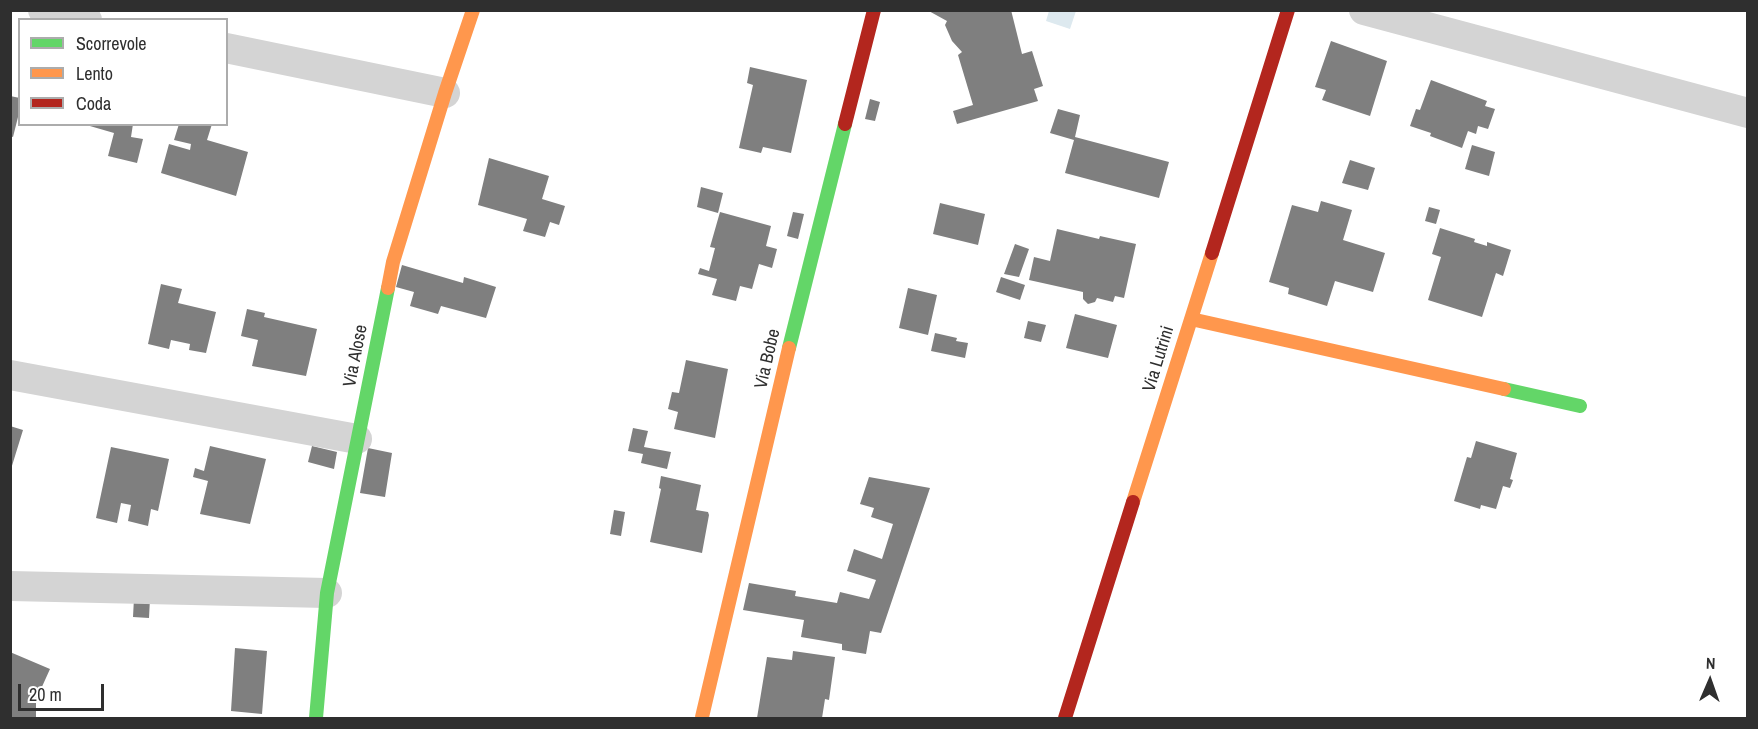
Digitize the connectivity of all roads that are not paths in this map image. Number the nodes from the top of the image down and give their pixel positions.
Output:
1 (43, 10) edge
2 (473, 10) edge
3 (874, 10) edge
4 (1288, 10) edge
5 (1364, 10) edge
6 (78, 18) edge
7 (228, 48) edge
8 (445, 93) junction
9 (1748, 113) edge
10 (1191, 319) junction
11 (10, 375) edge
12 (1580, 406) dead end
13 (357, 440) junction
14 (10, 586) edge
15 (327, 593) junction
16 (702, 717) dead end
17 (316, 718) edge
18 (1065, 718) edge

1 - 6 street
2 - 8 street, Via Alose
3 - 16 street, Via Bobe
4 - 10 street, Via Lutrini
5 - 9 street
7 - 8 street
8 - 13 street, Via Alose
10 - 12 street
10 - 18 street, Via Lutrini
11 - 13 street
13 - 15 street, Via Alose
14 - 15 street
15 - 17 street, Via Alose

